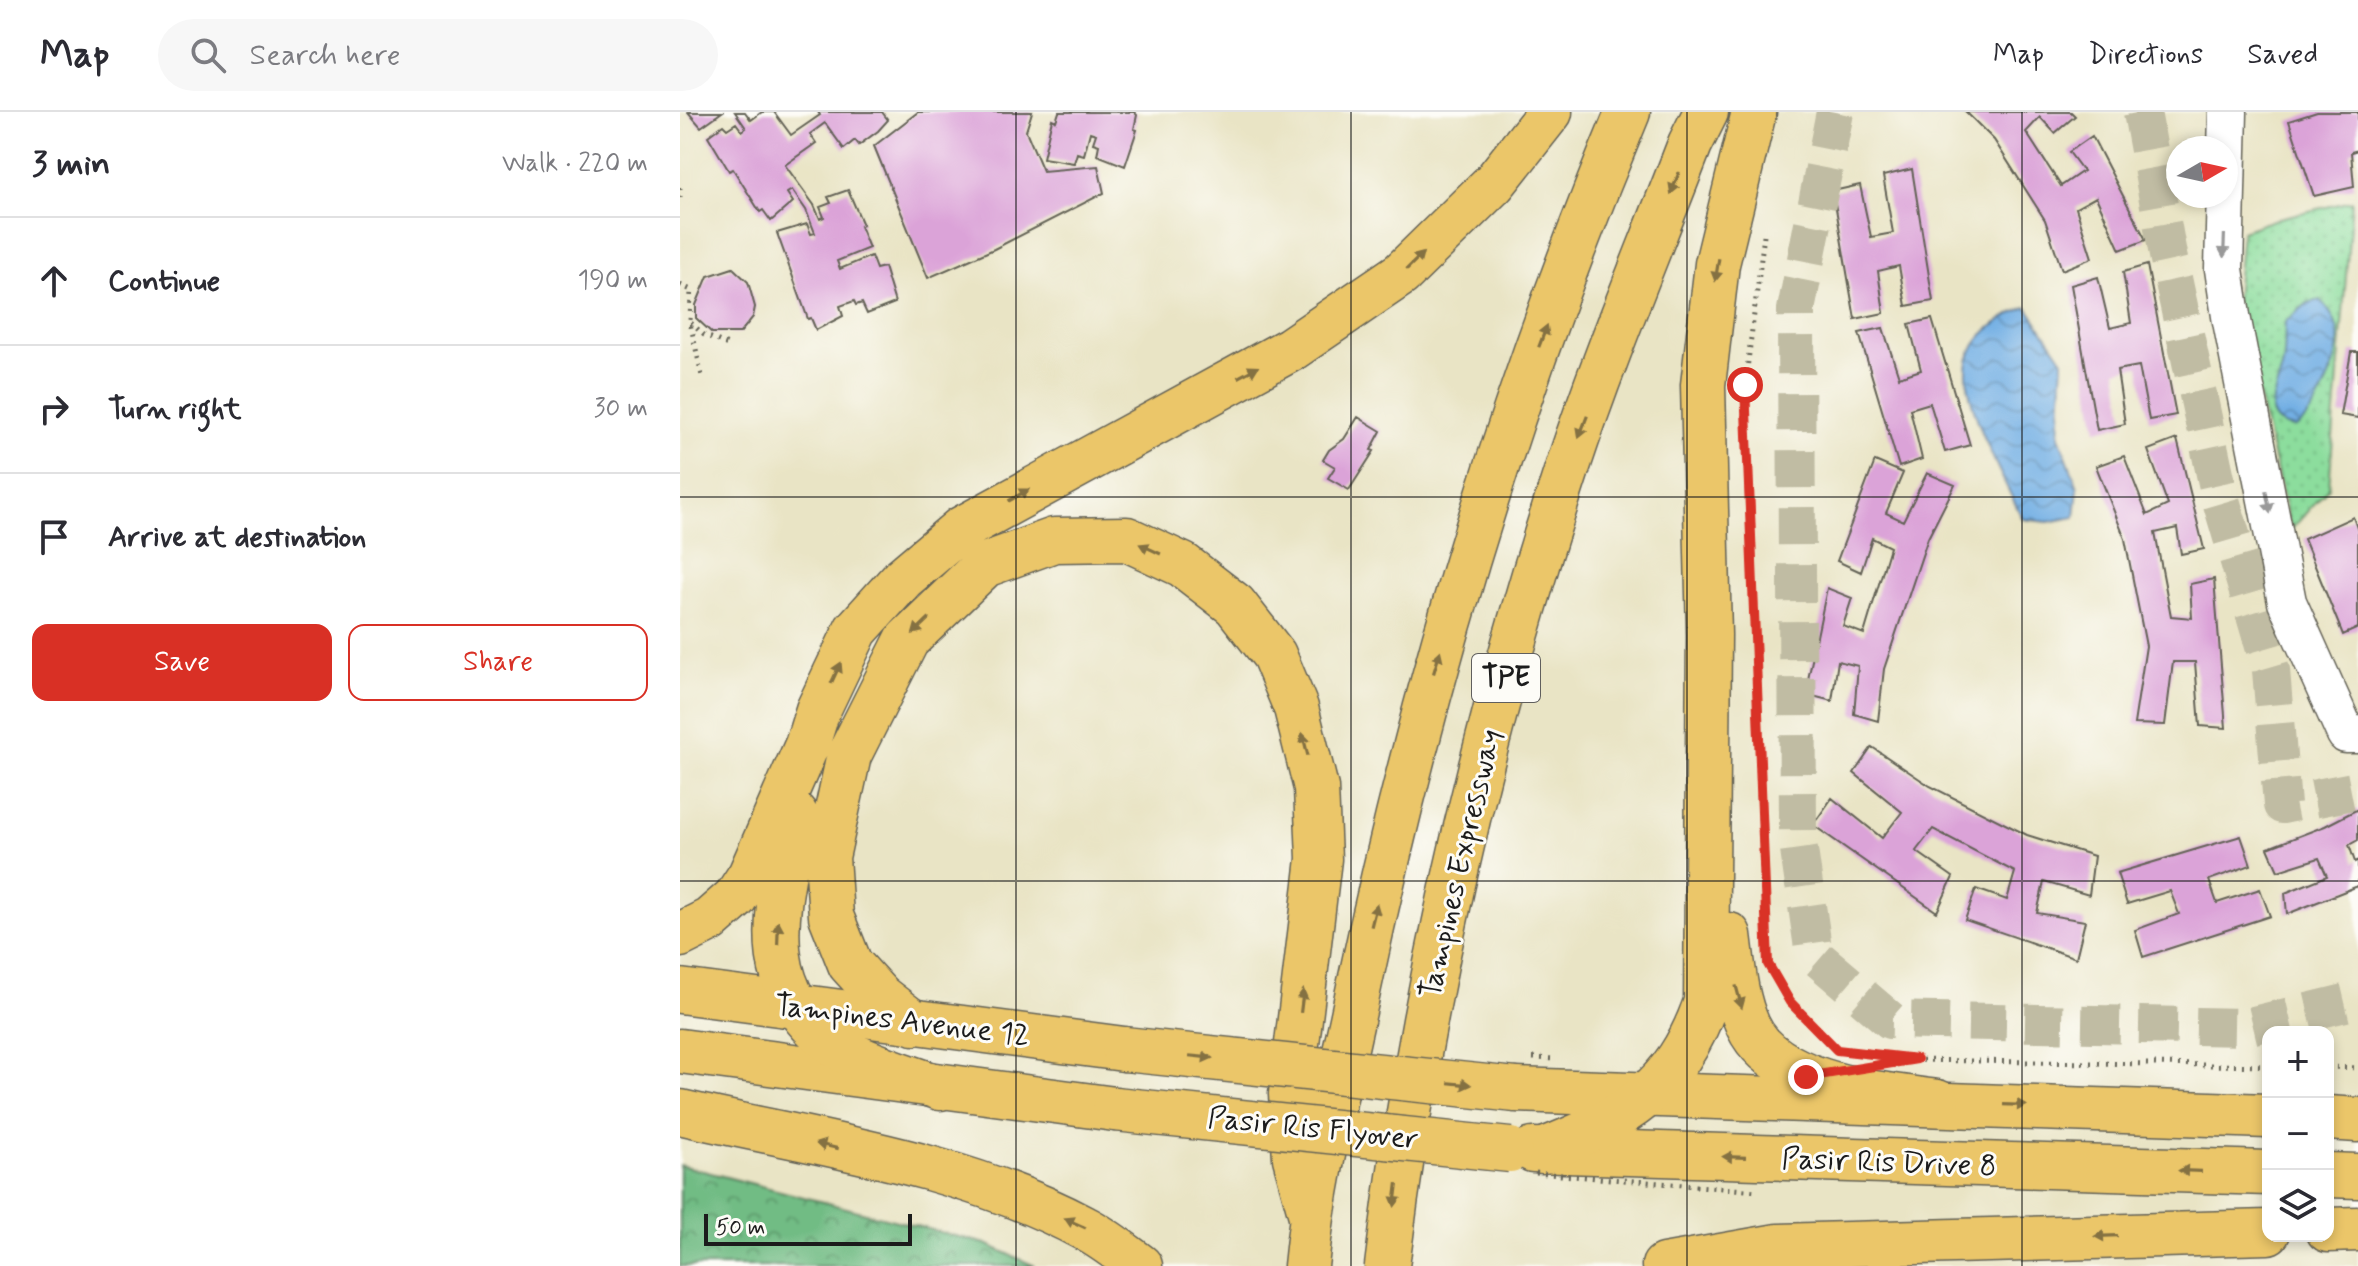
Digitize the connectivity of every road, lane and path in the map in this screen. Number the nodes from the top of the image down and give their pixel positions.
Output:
1 (1550, 112) edge
2 (1628, 112) edge
3 (1706, 112) edge
4 (1754, 112) edge
5 (2228, 112) edge
6 (680, 188) edge
7 (680, 203) edge
8 (1764, 235) dead end
9 (680, 285) edge
10 (690, 322) junction
11 (728, 345) dead end
12 (702, 376) dead end
13 (2358, 734) edge
14 (807, 745) junction
15 (1708, 839) junction
16 (1766, 934) dead end
17 (680, 935) edge
18 (1768, 964) dead end
19 (680, 991) edge
20 (794, 1008) junction
21 (914, 1023) junction
22 (1124, 1049) joint
23 (1837, 1050) dead end
24 (680, 1051) edge
25 (1877, 1055) dead end
26 (1917, 1059) junction
27 (1889, 1064) dead end
28 (2262, 1066) edge
29 (2334, 1067) edge
30 (2358, 1068) edge
31 (940, 1088) junction
32 (1516, 1090) joint
33 (1650, 1095) junction
34 (1937, 1102) junction
35 (1115, 1109) joint
36 (680, 1112) edge
37 (2262, 1116) edge
38 (2334, 1118) edge
39 (2358, 1120) edge
40 (1526, 1150) junction
41 (2262, 1173) edge
42 (2334, 1175) edge
43 (2358, 1176) edge
44 (1311, 1216) junction
45 (2358, 1229) edge
46 (2334, 1230) edge
47 (2262, 1232) edge
48 (1140, 1266) edge
49 (1306, 1266) edge
50 (1387, 1266) edge
51 (1664, 1266) edge

14 -> 1 main road
44 -> 2 main road, TPE
3 -> 50 main road, Tampines Expressway / TPE
4 -> 15 main road
5 -> 13 lane
6 - 7 path
8 - 16 path
9 - 10 path
10 - 11 path
10 - 12 path
14 - 17 main road
20 -> 14 main road
15 - 33 main road
15 -> 34 main road
18 - 23 path
19 - 20 main road, Tampines Avenue 12
20 - 21 main road, Tampines Avenue 12
20 - 31 main road
21 - 22 main road, Tampines Avenue 12
44 -> 21 main road
22 -> 32 main road, Pasir Ris Flyover, bridge
24 - 31 main road, Tampines Avenue 12
25 - 26 path
26 - 27 path
26 - 28 path
29 - 30 path
31 - 35 main road, Tampines Avenue 12
32 - 33 main road, Pasir Ris Drive 8
33 - 34 main road, Pasir Ris Drive 8
33 - 40 main road
34 -> 37 main road, Pasir Ris Drive 8
35 - 40 main road, Pasir Ris Flyover, bridge
48 -> 36 main road
38 - 39 main road
41 -> 40 main road, Pasir Ris Drive 8
42 - 43 main road
44 - 49 main road, TPE
45 - 46 main road
47 -> 51 main road

